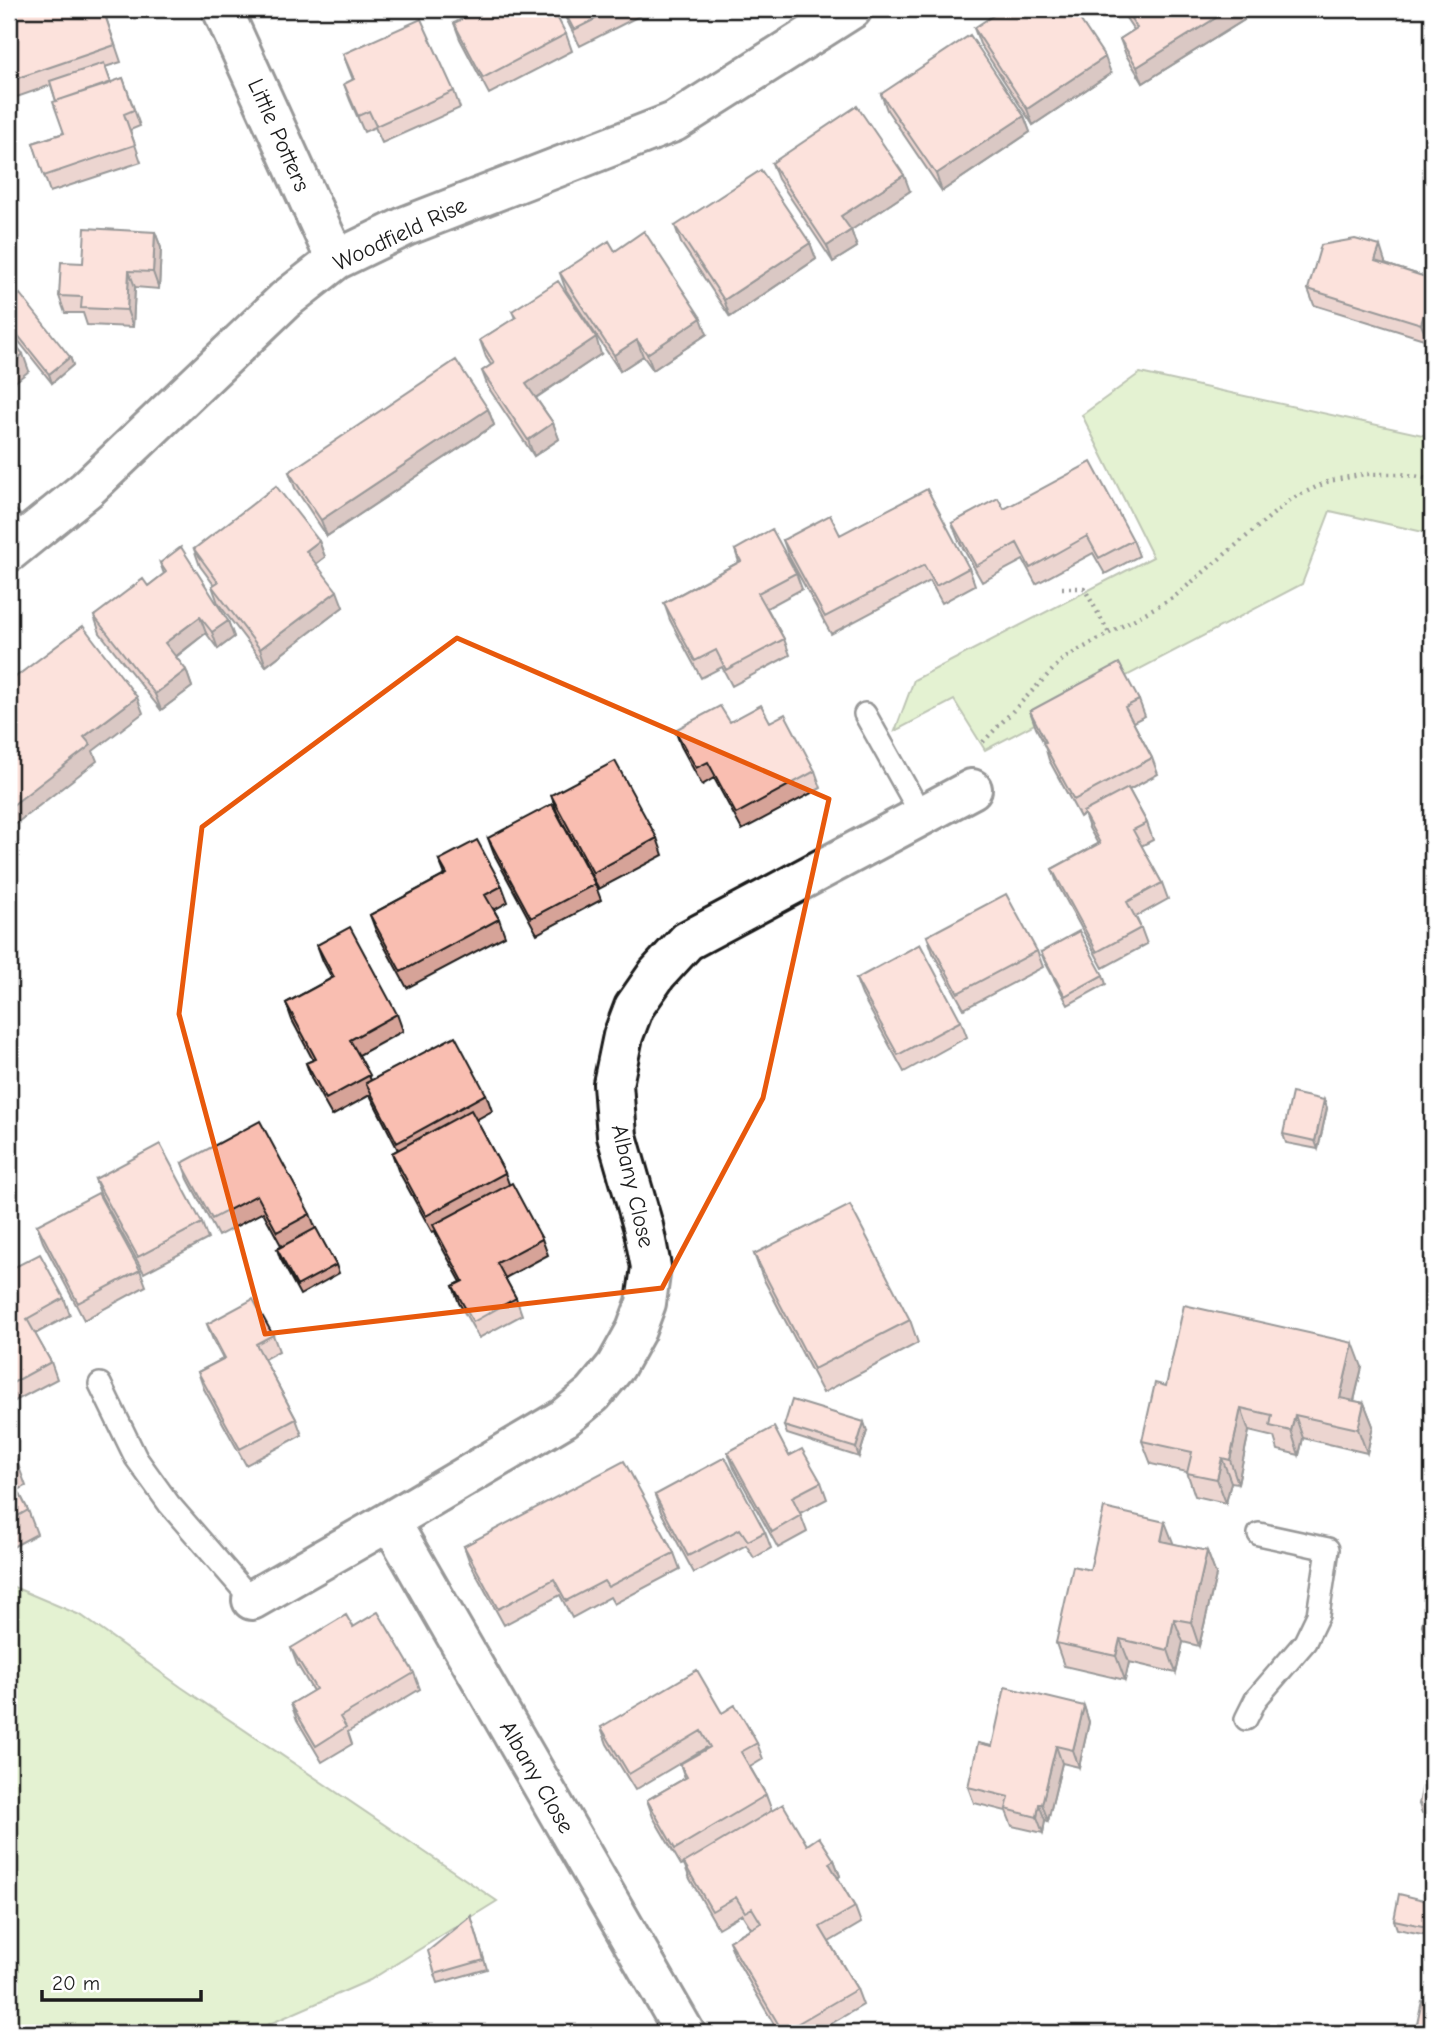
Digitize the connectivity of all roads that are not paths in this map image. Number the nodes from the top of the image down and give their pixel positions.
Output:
1 (222, 9) edge
2 (852, 9) edge
3 (336, 260) junction
4 (14, 538) edge
5 (865, 714) dead end
6 (972, 789) road end
7 (922, 816) junction
8 (100, 1384) dead end
9 (390, 1521) junction
10 (1259, 1534) dead end
11 (252, 1600) joint
12 (1246, 1719) dead end
13 (685, 2033) edge

1 - 3 street, Little Potters
2 - 3 street, Woodfield Rise
3 - 4 street, Woodfield Rise
5 - 7 lane
6 - 7 street, Albany Close
7 - 9 street, Albany Close
8 - 11 lane, Albany Close
9 - 11 street, Albany Close
9 - 13 street, Albany Close
10 - 12 lane

